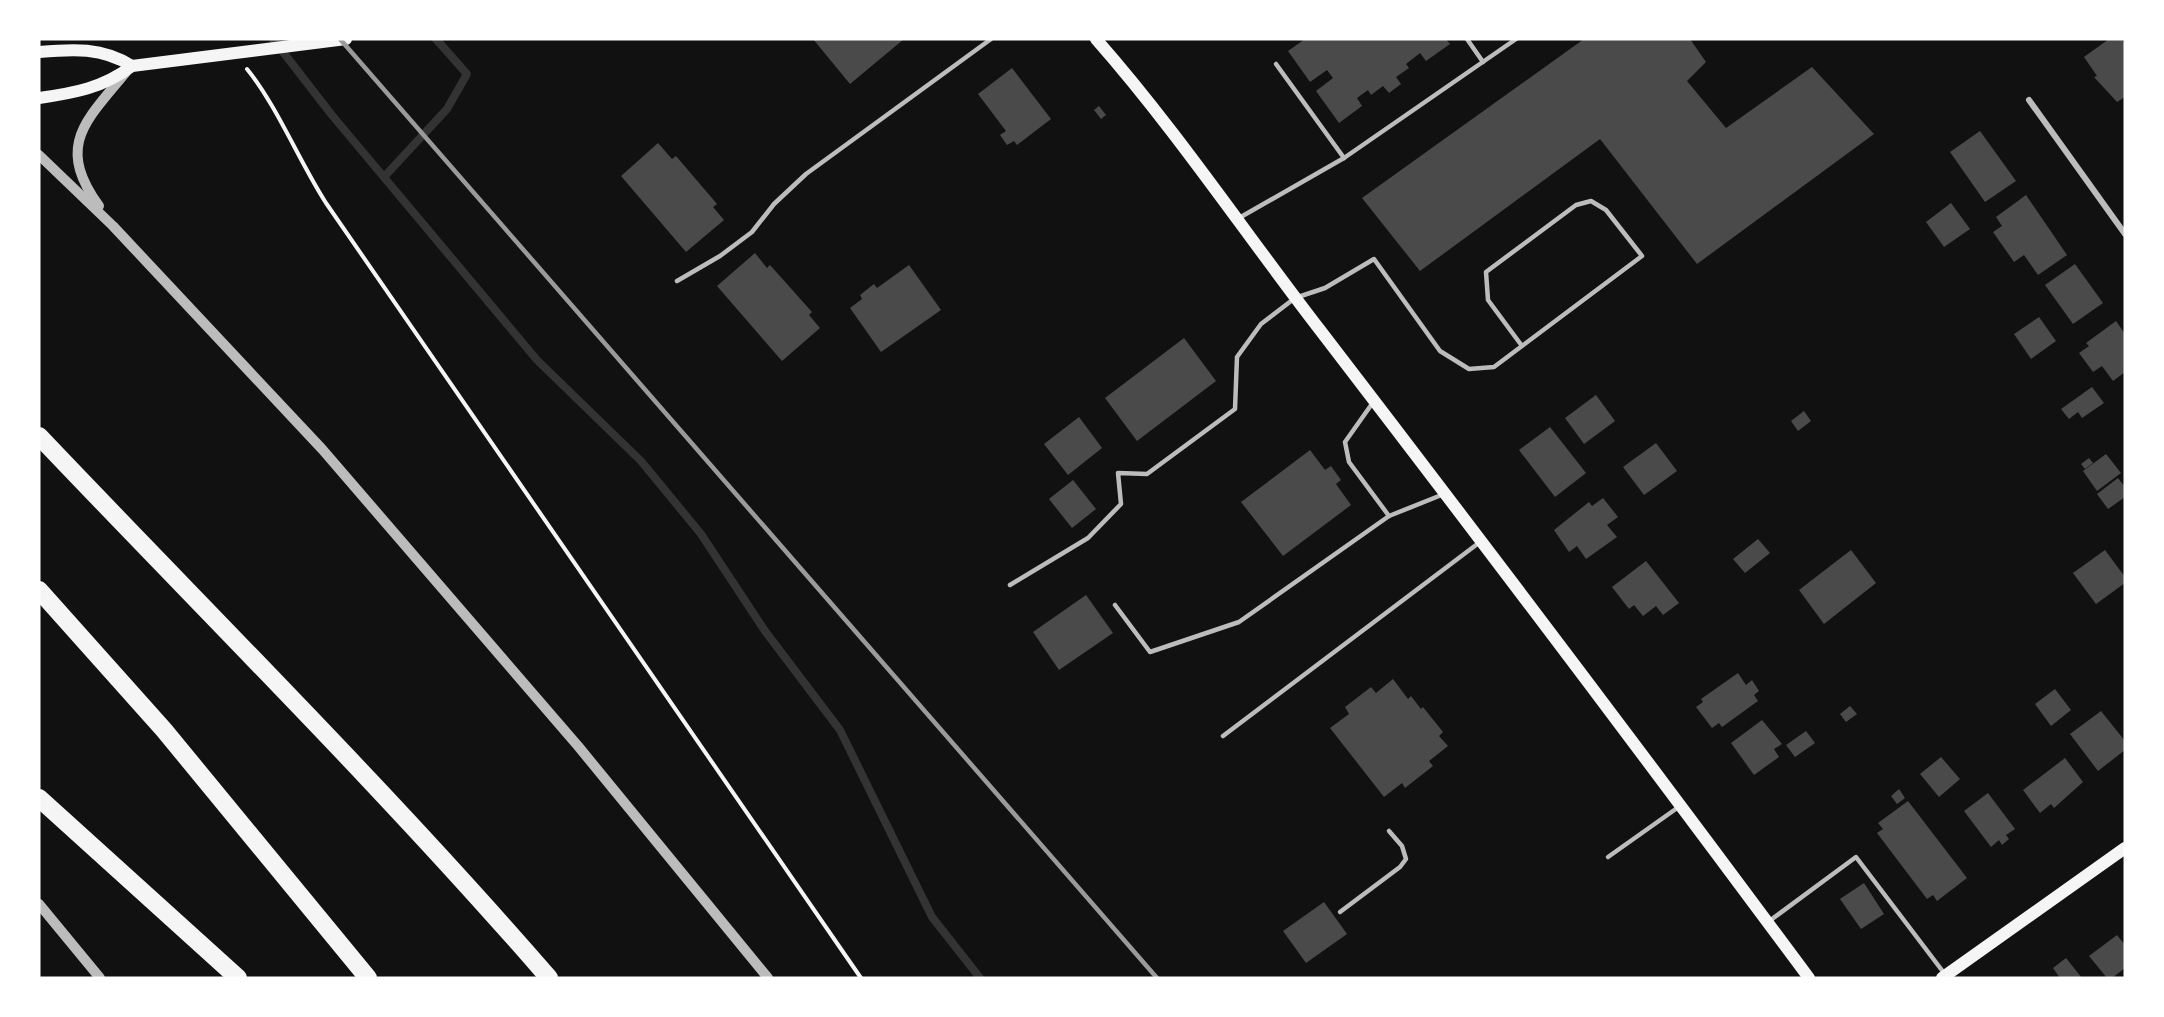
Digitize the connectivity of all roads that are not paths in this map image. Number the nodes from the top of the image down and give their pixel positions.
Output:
1 (346, 39) edge
2 (991, 39) edge
3 (1096, 39) edge
4 (1467, 39) edge
5 (1516, 39) edge
6 (39, 52) edge
7 (1483, 62) junction
8 (1276, 64) dead end
9 (132, 66) junction
10 (39, 98) edge
11 (2030, 100) dead end
12 (39, 155) edge
13 (1344, 158) junction
14 (1237, 220) junction
15 (113, 226) junction
16 (2125, 234) edge
17 (677, 280) dead end
18 (1295, 298) junction
19 (1522, 346) junction
20 (1374, 401) junction
21 (39, 436) edge
22 (1444, 494) junction
23 (1389, 516) junction
24 (1480, 542) junction
25 (1010, 585) dead end
26 (39, 590) edge
27 (1115, 605) dead end
28 (1223, 736) dead end
29 (39, 798) edge
30 (1680, 806) junction
31 (1389, 831) dead end
32 (2125, 848) edge
33 (1608, 857) dead end
34 (39, 904) edge
35 (1340, 912) dead end
36 (1768, 922) junction
37 (1944, 977) edge
38 (100, 978) edge
39 (238, 978) edge
40 (368, 978) edge
41 (549, 978) edge
42 (768, 978) edge
43 (1809, 978) edge

1 - 9 main road
2 - 17 lane
3 - 14 main road
4 - 7 lane
5 - 7 lane
6 - 9 main road
7 - 13 lane
8 - 13 lane
9 - 10 main road
9 - 15 street
11 - 16 street
12 - 15 street
13 - 14 lane
14 - 18 main road
15 - 42 street
18 - 19 lane
18 - 20 main road
18 - 25 lane
19 - 19 lane
20 - 22 main road
20 - 23 lane
21 - 41 highway
22 - 23 lane
22 - 24 main road
23 - 27 lane
24 - 28 lane
24 - 30 main road
26 - 40 highway
29 - 39 highway
30 - 33 lane
30 - 36 main road
31 - 35 lane
32 - 37 main road
34 - 38 street
36 - 37 lane
36 - 43 main road

